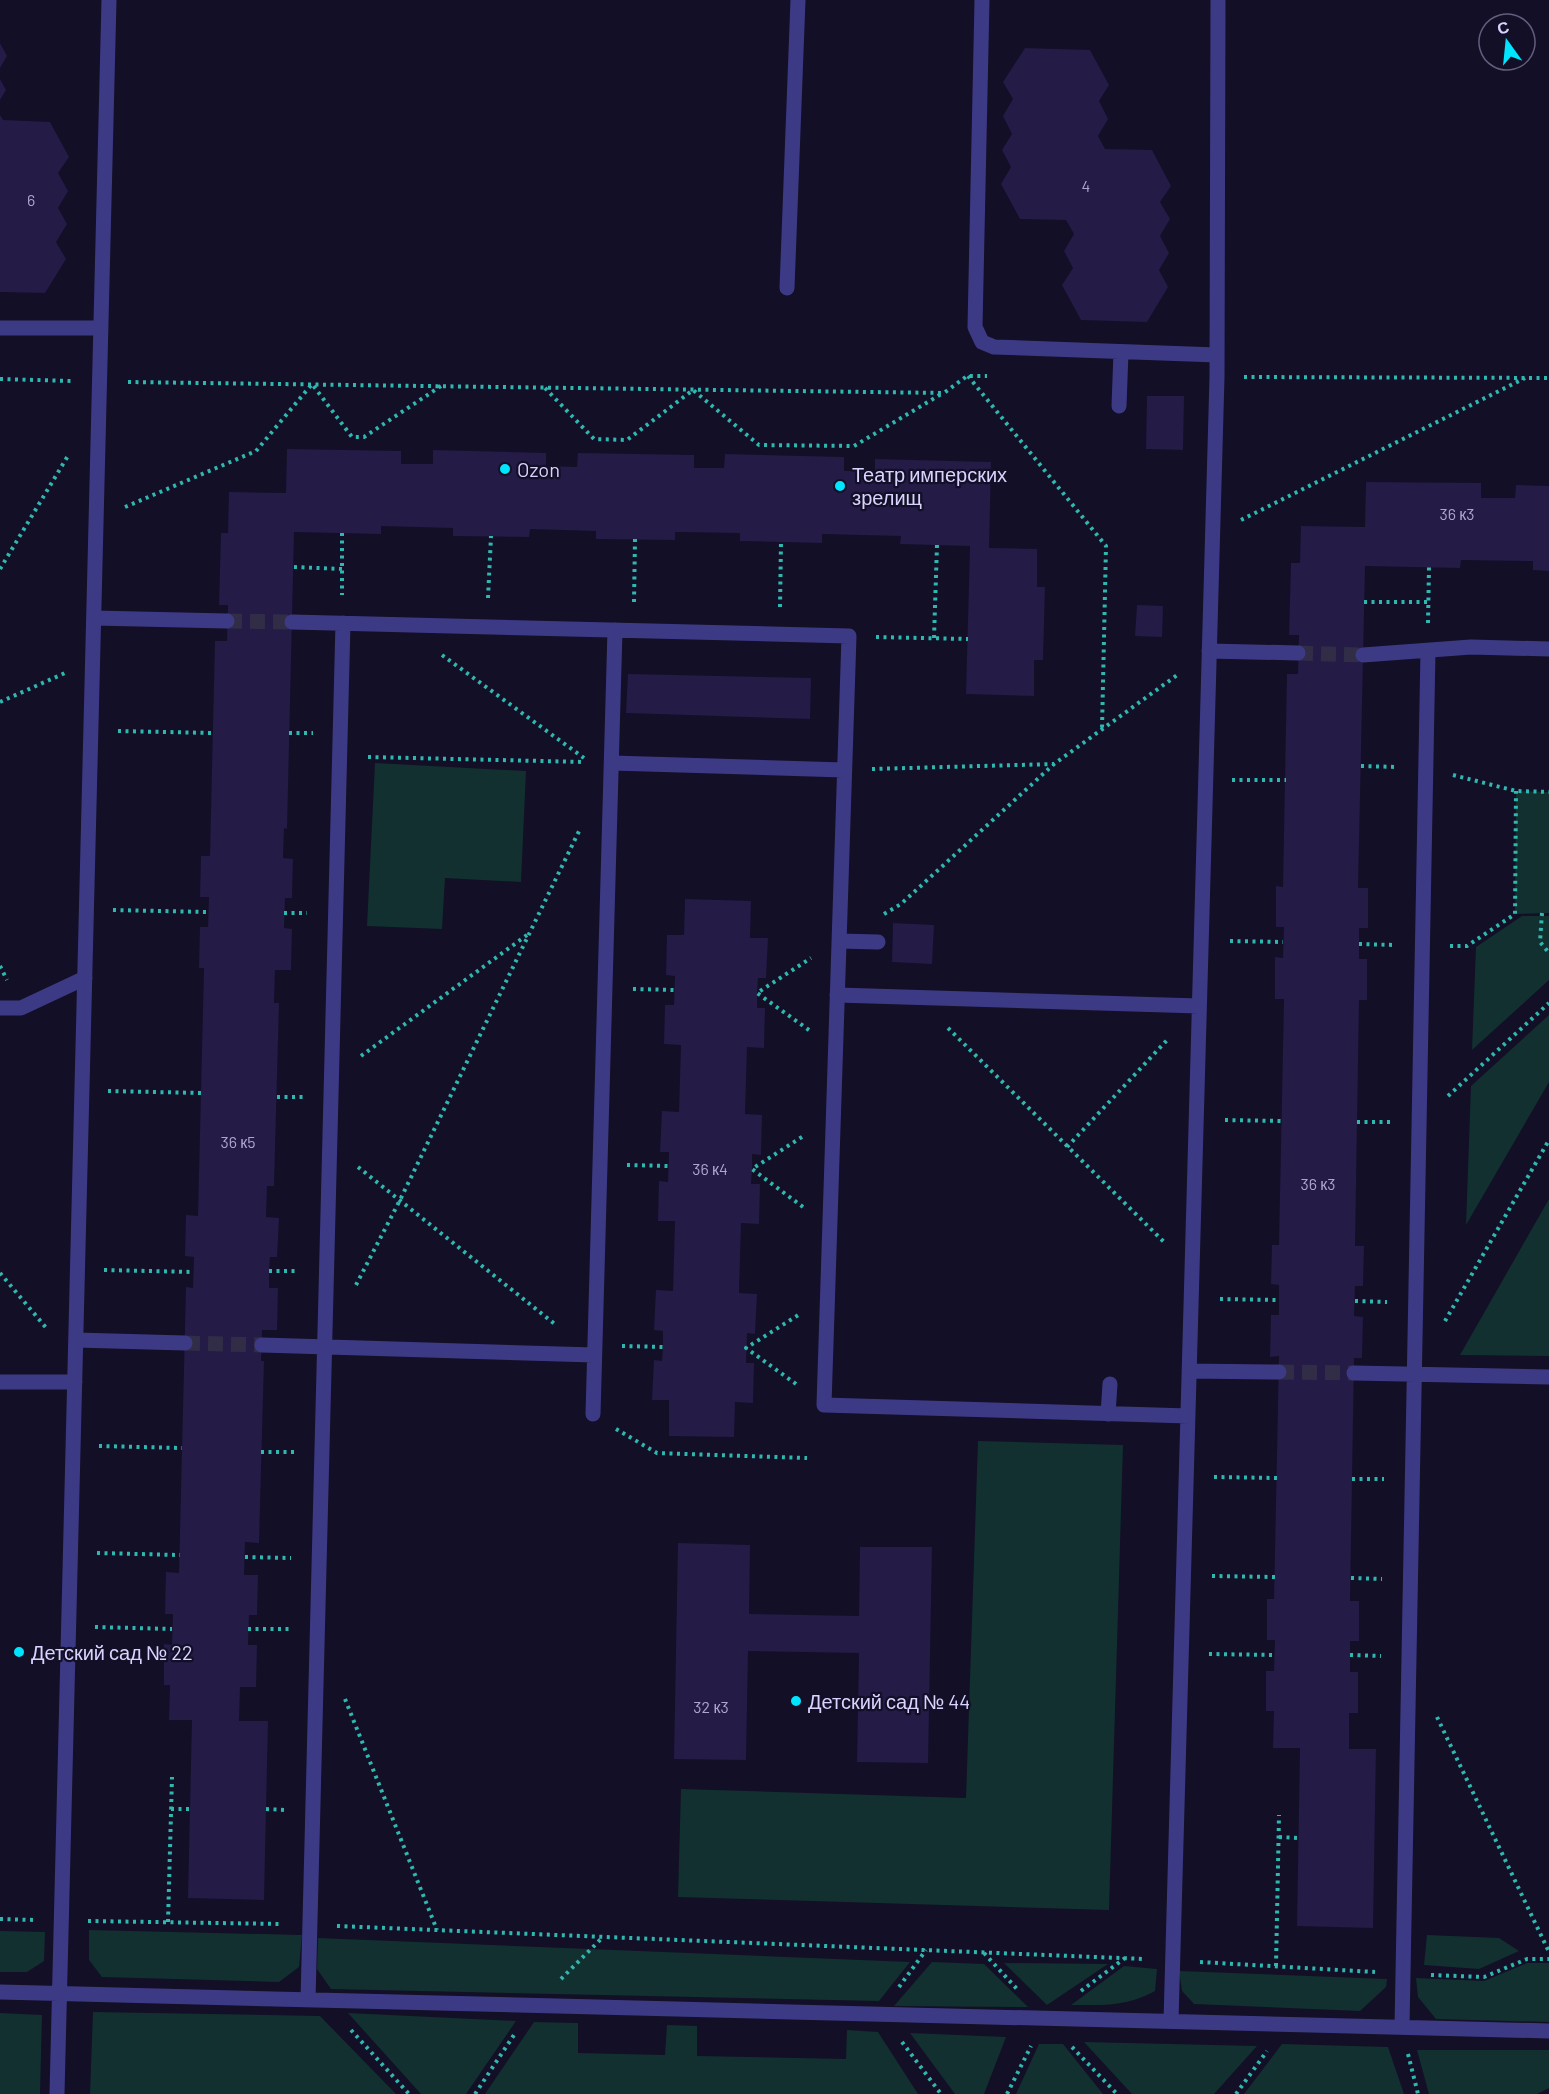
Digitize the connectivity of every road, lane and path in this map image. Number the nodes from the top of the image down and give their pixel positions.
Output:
1 (109, 0) edge
2 (798, 0) edge
3 (982, 0) edge
4 (1218, 0) edge
5 (787, 288) dead end
6 (0, 328) edge
7 (101, 328) junction
8 (1121, 352) junction
9 (1216, 355) junction
10 (968, 376) junction
11 (991, 376) dead end
12 (1217, 377) junction
13 (1525, 378) junction
14 (1549, 378) edge
15 (0, 379) edge
16 (100, 381) junction
17 (312, 384) junction
18 (442, 386) junction
19 (545, 388) junction
20 (693, 390) junction
21 (944, 393) junction
22 (1119, 406) dead end
23 (70, 452) dead end
24 (96, 518) junction
25 (342, 533) dead end
26 (491, 536) dead end
27 (1212, 536) junction
28 (635, 539) dead end
29 (781, 542) dead end
30 (937, 545) dead end
31 (294, 567) dead end
32 (1429, 567) dead end
33 (0, 569) edge
34 (342, 569) junction
35 (1364, 602) dead end
36 (1429, 602) junction
37 (94, 618) junction
38 (227, 621) tunnel mouth
39 (292, 622) tunnel mouth
40 (343, 623) junction
41 (487, 626) junction
42 (615, 630) junction
43 (634, 630) junction
44 (779, 634) junction
45 (849, 636) junction
46 (934, 638) junction
47 (968, 639) dead end
48 (1549, 649) edge
49 (1209, 651) junction
50 (1428, 651) junction
51 (438, 652) dead end
52 (1298, 653) tunnel mouth
53 (1363, 655) tunnel mouth
54 (93, 661) junction
55 (0, 702) edge
56 (1102, 729) junction
57 (91, 730) junction
58 (213, 733) dead end
59 (339, 756) junction
60 (612, 763) junction
61 (1054, 764) junction
62 (1361, 766) dead end
63 (1425, 768) junction
64 (844, 770) junction
65 (1206, 779) junction
66 (1286, 780) dead end
67 (1516, 791) junction
68 (1549, 792) edge
69 (581, 827) dead end
70 (86, 909) junction
71 (208, 912) dead end
72 (1542, 913) dead end
73 (529, 934) junction
74 (839, 940) junction
75 (1201, 941) junction
76 (878, 942) dead end
77 (1284, 942) dead end
78 (1359, 944) dead end
79 (1422, 945) junction
80 (1549, 953) edge
81 (85, 978) junction
82 (605, 988) junction
83 (674, 990) dead end
84 (837, 995) junction
85 (918, 998) junction
86 (1549, 1003) edge
87 (1199, 1006) junction
88 (0, 1008) edge
89 (836, 1050) junction
90 (331, 1077) junction
91 (82, 1090) junction
92 (201, 1093) dead end
93 (834, 1117) junction
94 (1196, 1120) junction
95 (1281, 1122) dead end
96 (1419, 1122) junction
97 (1549, 1140) edge
98 (329, 1144) junction
99 (1067, 1147) junction
100 (600, 1164) junction
101 (669, 1166) dead end
102 (399, 1200) junction
103 (830, 1226) junction
104 (77, 1269) junction
105 (1192, 1270) junction
106 (194, 1272) dead end
107 (0, 1273) edge
108 (351, 1294) dead end
109 (828, 1296) junction
110 (1191, 1298) junction
111 (1279, 1300) dead end
112 (1443, 1324) dead end
113 (557, 1326) dead end
114 (76, 1340) junction
115 (185, 1343) tunnel mouth
116 (262, 1345) tunnel mouth
117 (324, 1347) junction
118 (663, 1347) dead end
119 (595, 1350) junction
120 (75, 1363) junction
121 (1189, 1371) junction
122 (1279, 1372) tunnel mouth
123 (1354, 1373) tunnel mouth
124 (1414, 1375) junction
125 (1549, 1377) edge
126 (0, 1382) edge
127 (75, 1382) junction
128 (1110, 1384) dead end
129 (824, 1405) junction
130 (593, 1414) joint
131 (1108, 1414) junction
132 (1188, 1416) junction
133 (73, 1445) junction
134 (182, 1448) dead end
135 (807, 1458) dead end
136 (1186, 1477) junction
137 (1277, 1478) dead end
138 (70, 1553) junction
139 (180, 1555) dead end
140 (245, 1557) dead end
141 (319, 1559) junction
142 (1183, 1576) junction
143 (1275, 1577) dead end
144 (69, 1627) junction
145 (172, 1629) dead end
146 (248, 1629) dead end
147 (317, 1629) junction
148 (1181, 1654) junction
149 (1274, 1655) dead end
150 (343, 1693) dead end
151 (1434, 1709) dead end
152 (172, 1777) dead end
153 (171, 1809) junction
154 (190, 1809) dead end
155 (1279, 1815) dead end
156 (1278, 1837) junction
157 (1299, 1838) dead end
158 (0, 1919) edge
159 (61, 1920) junction
160 (168, 1922) junction
161 (310, 1924) junction
162 (437, 1930) junction
163 (603, 1937) junction
164 (1549, 1952) edge
165 (1148, 1959) dead end
166 (1549, 1959) edge
167 (1194, 1962) dead end
168 (1276, 1966) junction
169 (1403, 1973) junction
170 (0, 1992) edge
171 (59, 1994) junction
172 (308, 2000) junction
173 (324, 2000) junction
174 (535, 2005) junction
175 (1171, 2020) junction
176 (1287, 2024) junction
177 (1402, 2027) junction
178 (1549, 2031) edge
179 (57, 2094) edge
180 (409, 2094) edge
181 (475, 2094) edge
182 (1236, 2094) edge
183 (1418, 2094) edge

1 - 7 lane
2 - 5 lane
3 - 8 lane
4 - 9 lane
6 - 7 lane
7 - 16 lane
8 - 9 lane
8 - 22 lane
9 - 12 lane
10 - 11 path
10 - 21 path
10 - 56 path
12 - 13 path
12 - 27 lane
13 - 14 path
13 - 27 path
15 - 16 path
16 - 17 path
16 - 24 lane
17 - 18 path
17 - 18 path
17 - 24 path
18 - 19 path
19 - 20 path
19 - 20 path
20 - 21 path
20 - 21 path
23 - 33 path
24 - 37 lane
25 - 34 path
26 - 41 path
27 - 49 lane
28 - 43 path
29 - 44 path
30 - 46 path
31 - 34 path
32 - 36 path
34 - 40 path
35 - 36 path
36 - 50 path
37 - 38 lane
37 - 54 lane
39 - 40 lane
40 - 41 lane
40 - 59 lane
41 - 42 lane
42 - 43 lane
42 - 60 lane
43 - 44 lane
44 - 45 lane
45 - 46 path
45 - 64 lane
46 - 47 path
48 - 50 lane
49 - 52 lane
49 - 56 path
49 - 65 lane
50 - 53 lane
50 - 63 lane
51 - 59 path
54 - 55 path
54 - 57 lane
56 - 61 path
57 - 58 path
57 - 70 lane
59 - 90 lane
60 - 64 lane
60 - 82 lane
61 - 64 path
61 - 74 path
62 - 63 path
63 - 67 path
63 - 79 lane
64 - 74 lane
65 - 66 path
65 - 75 lane
67 - 68 path
67 - 79 path
69 - 73 path
70 - 71 path
70 - 81 lane
72 - 80 path
73 - 90 path
73 - 102 path
74 - 76 lane
74 - 84 lane
74 - 89 path
75 - 77 path
75 - 87 lane
78 - 79 path
79 - 96 lane
81 - 88 lane
81 - 91 lane
82 - 83 path
82 - 100 lane
84 - 85 lane
84 - 89 lane
85 - 87 lane
85 - 99 path
86 - 96 path
87 - 94 lane
87 - 99 path
89 - 93 lane
90 - 98 lane
91 - 92 path
91 - 104 lane
93 - 103 lane
93 - 103 path
94 - 95 path
94 - 105 lane
96 - 124 lane
97 - 112 path
98 - 102 path
98 - 117 lane
99 - 105 path
100 - 101 path
100 - 119 lane
102 - 108 path
102 - 113 path
103 - 109 lane
104 - 106 path
104 - 114 lane
105 - 110 lane
107 - 120 path
109 - 129 lane
109 - 129 path
110 - 111 path
110 - 121 lane
114 - 115 lane
114 - 120 lane
116 - 117 lane
117 - 119 lane
117 - 141 lane
118 - 119 path
119 - 130 lane
120 - 127 lane
121 - 122 lane
121 - 132 lane
123 - 124 lane
124 - 125 lane
124 - 169 lane
126 - 127 lane
127 - 133 lane
128 - 131 lane
129 - 131 lane
130 - 135 path
131 - 132 lane
132 - 136 lane
133 - 134 path
133 - 138 lane
136 - 137 path
136 - 142 lane
138 - 139 path
138 - 144 lane
140 - 141 path
141 - 147 lane
142 - 143 path
142 - 148 lane
144 - 145 path
144 - 159 lane
146 - 147 path
147 - 161 lane
148 - 149 path
148 - 175 lane
150 - 162 path
151 - 164 path
152 - 153 path
153 - 154 path
153 - 160 path
155 - 156 path
156 - 157 path
156 - 168 path
158 - 159 path
159 - 160 path
159 - 171 lane
160 - 161 path
161 - 162 path
161 - 172 lane
162 - 163 path
163 - 165 path
163 - 174 path
166 - 169 path
167 - 168 path
168 - 169 path
169 - 177 lane
170 - 171 lane
171 - 172 lane
171 - 179 lane
172 - 173 lane
173 - 174 lane
173 - 180 path
174 - 175 lane
174 - 181 path
175 - 176 lane
176 - 177 lane
176 - 182 path
177 - 178 lane
177 - 183 path

